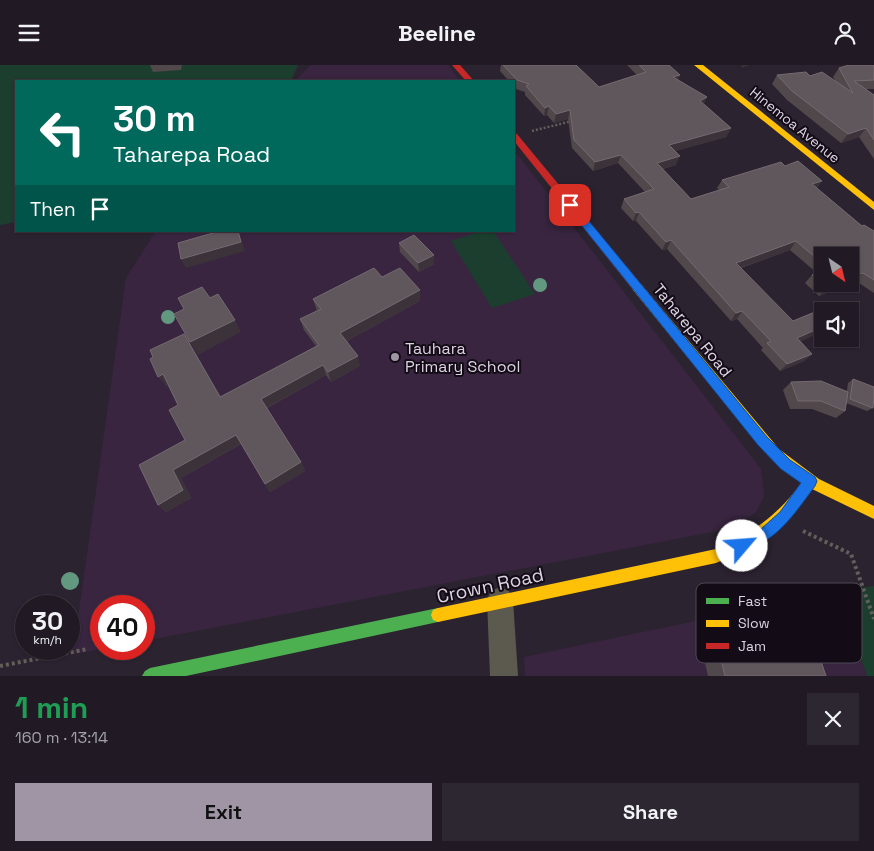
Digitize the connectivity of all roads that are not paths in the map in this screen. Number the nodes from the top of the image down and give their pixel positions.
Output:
1 (456, 65) edge
2 (698, 65) edge
3 (469, 80) edge
4 (515, 137) edge
5 (874, 207) edge
6 (810, 481) junction
7 (874, 513) edge
8 (500, 600) junction
9 (150, 676) edge
10 (504, 676) edge

1 - 3 street
2 - 5 street, Hinemoa Avenue
4 - 6 street, Taharepa Road
6 - 7 street, Taharepa Road
6 - 8 street, Crown Road
8 - 9 street, Crown Road
8 - 10 street

